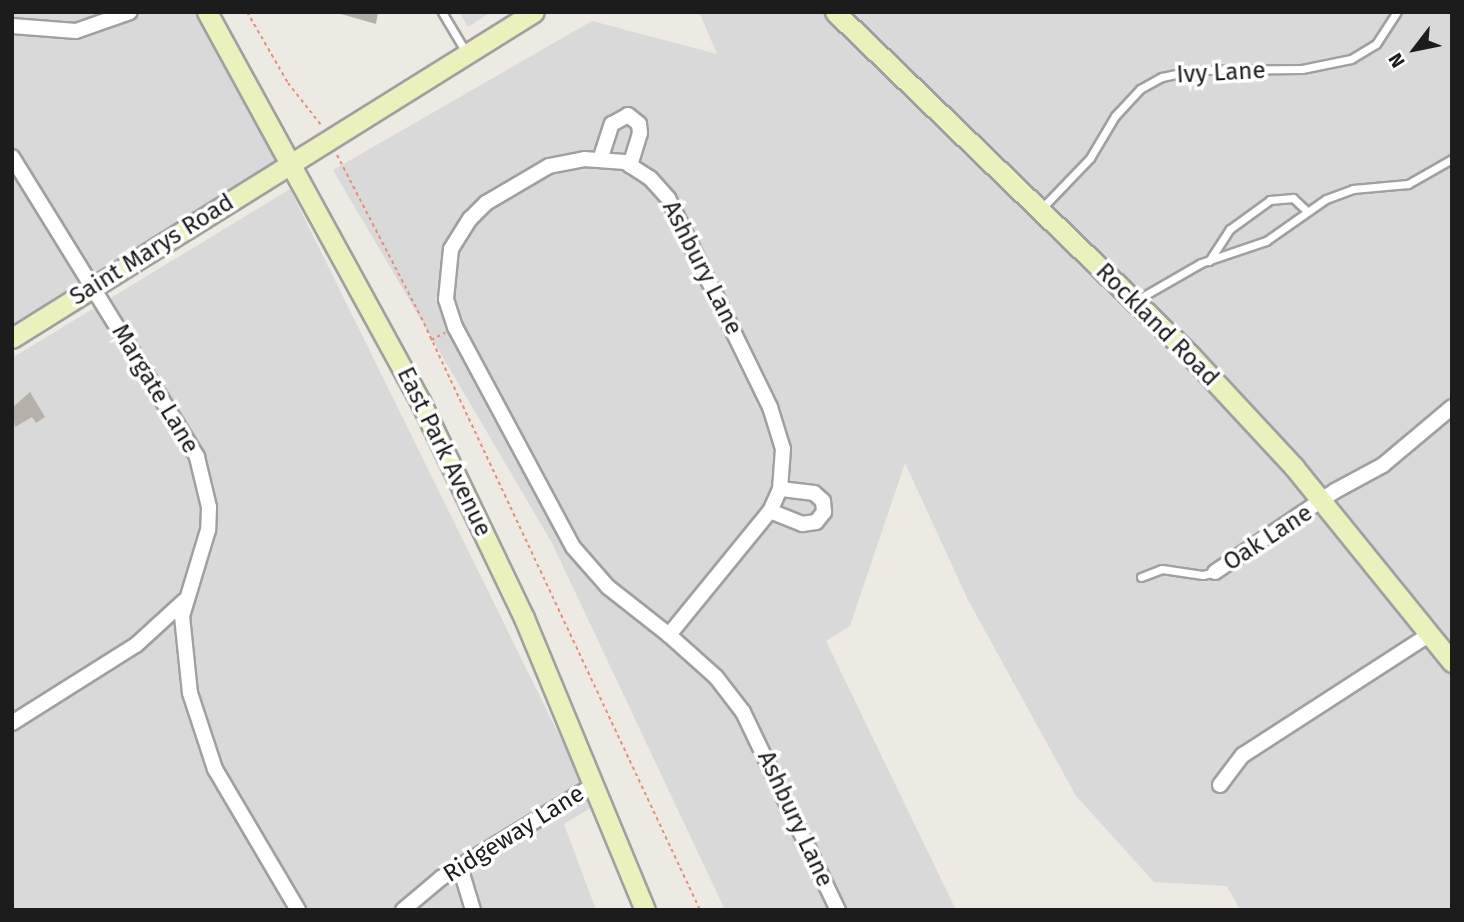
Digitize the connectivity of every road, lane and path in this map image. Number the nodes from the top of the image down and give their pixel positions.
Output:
1 (131, 12) edge
2 (207, 12) edge
3 (247, 12) edge
4 (442, 12) edge
5 (534, 12) edge
6 (1397, 12) edge
7 (836, 13) edge
8 (12, 26) edge
9 (467, 54) junction
10 (316, 116) dead end
11 (12, 157) edge
12 (1452, 159) edge
13 (340, 160) dead end
14 (600, 160) junction
15 (292, 162) junction
16 (630, 165) junction
17 (1040, 210) junction
18 (1307, 211) junction
19 (1208, 261) junction
20 (93, 288) junction
21 (1134, 301) junction
22 (12, 338) edge
23 (1452, 407) edge
24 (780, 489) junction
25 (1322, 504) junction
26 (770, 511) junction
27 (1215, 572) joint
28 (1142, 577) dead end
29 (187, 598) junction
30 (1430, 634) junction
31 (669, 635) junction
32 (1452, 662) edge
33 (12, 723) edge
34 (594, 785) junction
35 (1220, 785) dead end
36 (460, 867) junction
37 (298, 910) edge
38 (403, 910) edge
39 (473, 910) edge
40 (645, 910) edge
41 (700, 910) edge
42 (838, 910) edge

1 - 8 street
2 - 15 main road, East Park Avenue
3 - 10 path
4 - 9 lane
5 - 9 main road, Saint Marys Road
6 - 17 lane, Ivy Lane
7 - 17 main road, Rockland Road
9 - 15 main road, Saint Marys Road
11 - 20 street, Margate Lane
12 - 18 lane
13 - 41 path
14 - 16 street, Ashbury Lane
14 - 16 street
14 - 31 street, Ashbury Lane
15 - 20 main road, Saint Marys Road
15 - 34 main road, East Park Avenue
16 - 24 street, Ashbury Lane
17 - 21 main road, Rockland Road
18 - 19 lane
18 - 19 lane
19 - 21 lane
20 - 22 main road, Saint Marys Road
20 - 29 street, Margate Lane
21 - 25 main road, Rockland Road
23 - 25 street, Oak Lane
24 - 26 street, Ashbury Lane
24 - 26 street
25 - 27 street, Oak Lane
25 - 30 main road, Rockland Road
26 - 31 street, Ashbury Lane
27 - 28 lane
29 - 33 street
29 - 37 street, Margate Lane
30 - 32 main road, Rockland Road
30 - 35 street
31 - 42 street, Ashbury Lane
34 - 36 street, Ridgeway Lane
34 - 40 main road, East Park Avenue
36 - 38 street, Ridgeway Lane
36 - 39 street

